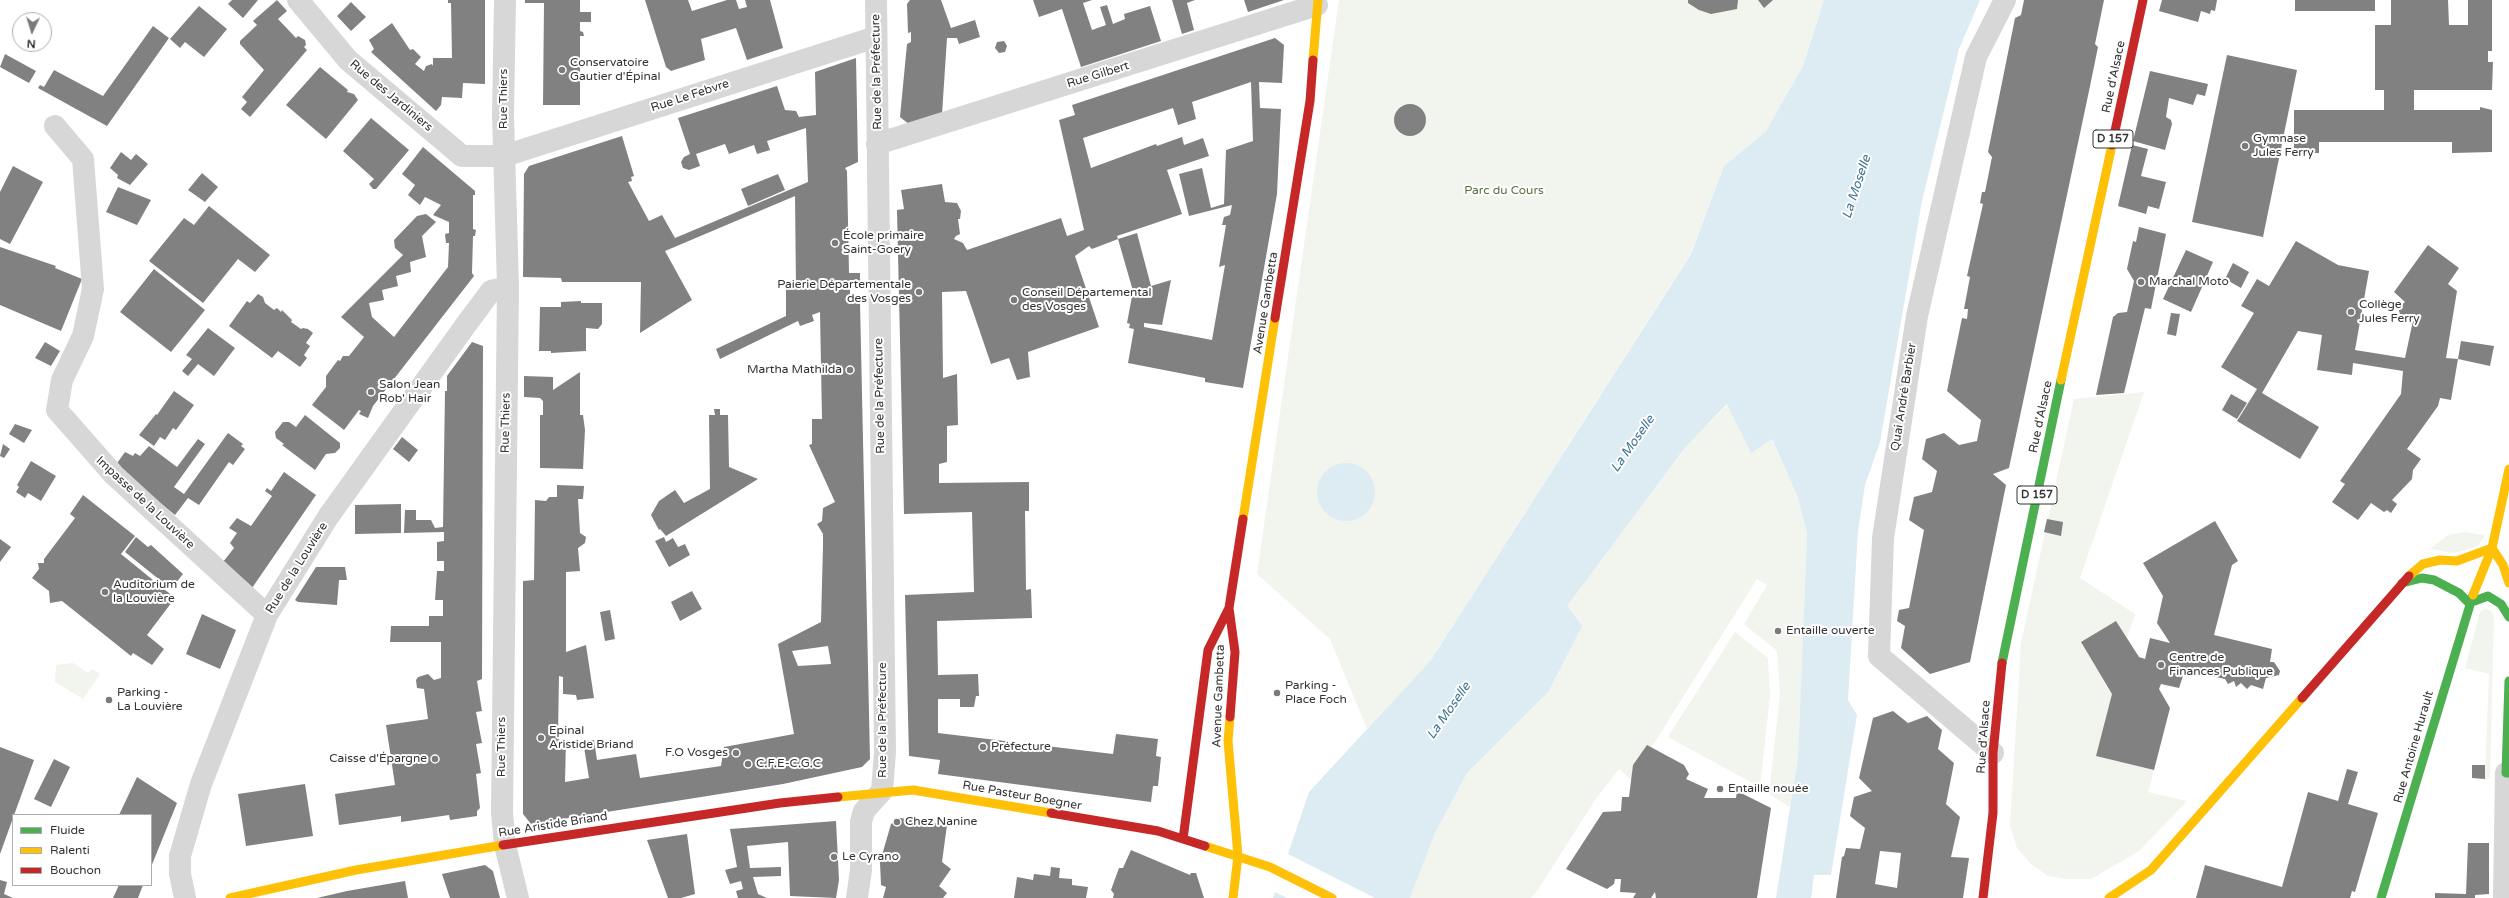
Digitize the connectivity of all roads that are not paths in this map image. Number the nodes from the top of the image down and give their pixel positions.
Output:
1 (298, 0) edge
2 (505, 0) edge
3 (876, 0) edge
4 (2005, 0) edge
5 (2143, 0) edge
6 (1318, 3) edge
7 (876, 37) junction
8 (55, 126) dead end
9 (878, 144) junction
10 (504, 156) junction
11 (508, 287) junction
12 (2509, 468) edge
13 (2492, 548) junction
14 (2402, 583) junction
15 (2509, 583) edge
16 (2469, 603) junction
17 (1229, 608) junction
18 (267, 615) junction
19 (2509, 617) edge
20 (2509, 681) edge
21 (1993, 753) junction
22 (2508, 773) edge
23 (882, 791) junction
24 (1183, 839) junction
25 (505, 845) junction
26 (1238, 856) junction
27 (185, 898) edge
28 (230, 898) edge
29 (518, 898) edge
30 (857, 898) edge
31 (1233, 898) edge
32 (1332, 898) edge
33 (1983, 898) edge
34 (2109, 898) edge
35 (2382, 898) edge
36 (2504, 898) edge

1 - 10 street, Rue des Jardiniers
2 - 10 street, Rue Thiers
3 - 7 street, Rue de la Préfecture
4 - 21 street, Quai André Barbier
5 - 21 street, Rue d'Alsace / D 157
6 - 9 street, Rue Gilbert
6 - 17 street, Avenue Gambetta
7 - 9 street, Rue de la Préfecture
7 - 10 street, Rue Le Febvre
8 - 18 street, Impasse de la Louvière
9 - 23 street, Rue de la Préfecture
10 - 11 street, Rue Thiers
11 - 18 street, Rue de la Louvière
11 - 25 street, Rue Thiers
12 - 13 street, Rue Antoine Hurault
13 - 14 street
13 - 15 street
13 - 16 street, Rue Antoine Hurault
14 - 16 street
14 - 34 street
16 - 19 street
16 - 35 street, Rue Antoine Hurault
17 - 24 street, Avenue Gambetta
17 - 26 street, Avenue Gambetta
18 - 27 street, Rue de la Louvière
20 - 22 street
21 - 33 street, Rue d'Alsace / D 157
22 - 36 street
23 - 24 street, Rue Pasteur Boegner
23 - 25 street, Rue Aristide Briand
23 - 30 street
24 - 26 street, Rue Pasteur Boegner
25 - 28 street, Rue Aristide Briand
25 - 29 street, Rue Thiers
26 - 31 street, Avenue Gambetta
26 - 32 street, Rue Pasteur Boegner

